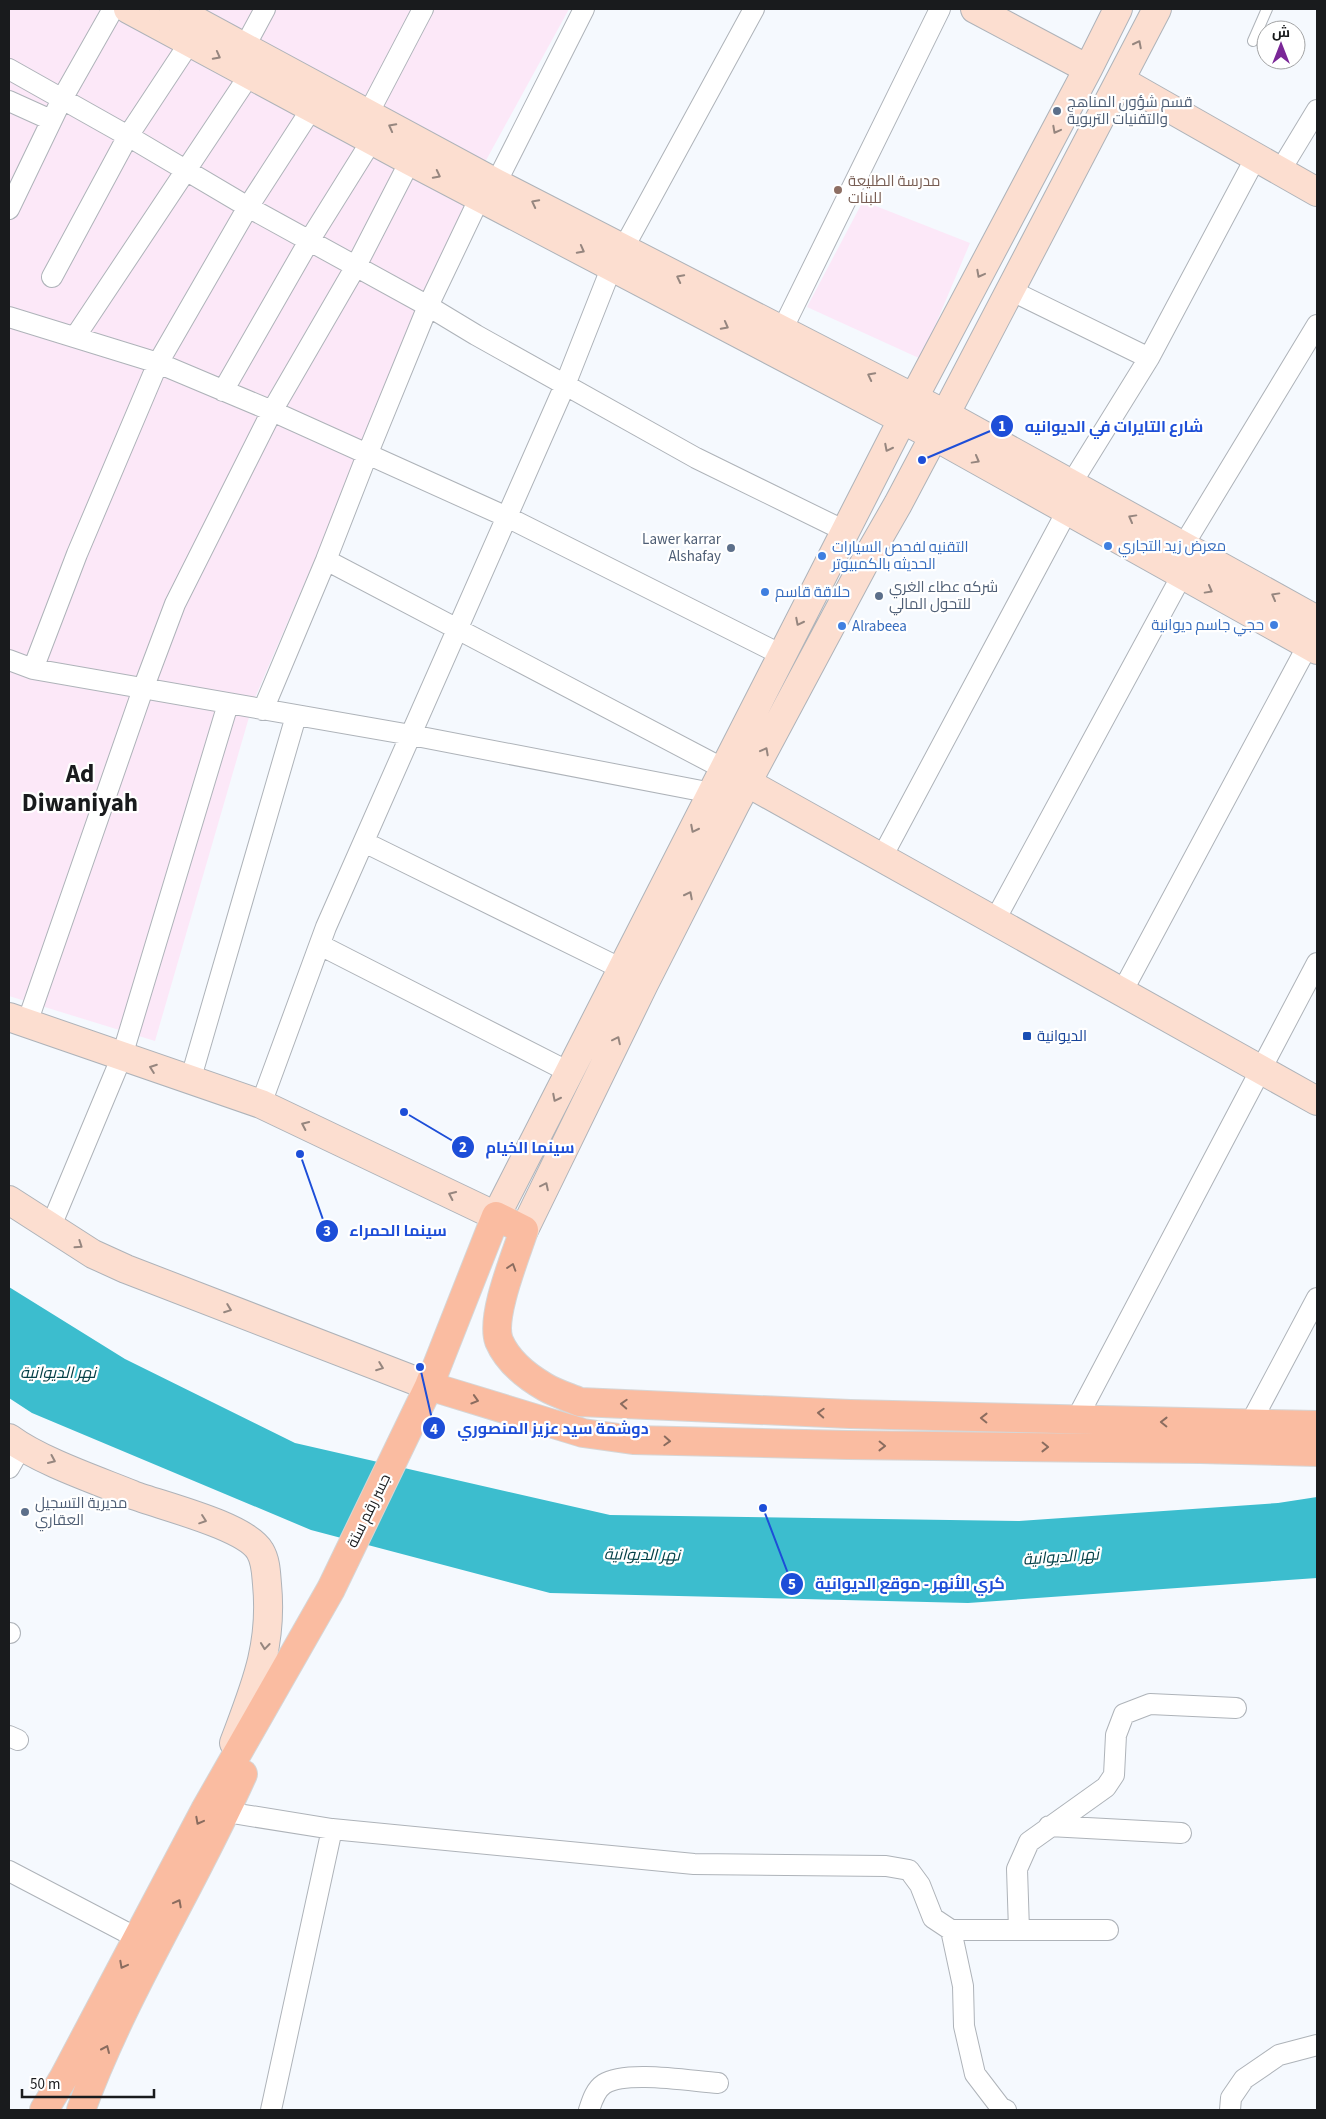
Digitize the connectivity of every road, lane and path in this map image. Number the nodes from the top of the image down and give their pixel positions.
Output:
1 (113, 9) edge
2 (128, 9) edge
3 (174, 9) edge
4 (265, 9) edge
5 (423, 9) edge
6 (584, 9) edge
7 (754, 9) edge
8 (940, 9) edge
9 (975, 9) edge
10 (1118, 9) edge
11 (1157, 9) edge
12 (1267, 9) edge
13 (1253, 41) dead end
14 (190, 42) junction
15 (247, 61) junction
16 (9, 69) edge
17 (1088, 69) junction
18 (1120, 80) junction
19 (62, 99) junction
20 (9, 101) edge
21 (312, 108) junction
22 (1317, 110) edge
23 (368, 114) junction
24 (51, 120) junction
25 (128, 136) junction
26 (372, 140) junction
27 (1256, 156) junction
28 (410, 161) junction
29 (185, 170) junction
30 (1280, 171) junction
31 (14, 187) edge
32 (488, 190) junction
33 (1317, 192) edge
34 (248, 207) junction
35 (9, 209) edge
36 (309, 241) junction
37 (618, 257) junction
38 (356, 266) junction
39 (52, 277) dead end
40 (1010, 290) junction
41 (428, 306) junction
42 (9, 317) edge
43 (1317, 325) edge
44 (782, 330) junction
45 (75, 337) junction
46 (1149, 358) junction
47 (158, 364) junction
48 (565, 385) junction
49 (223, 391) junction
50 (908, 409) junction
51 (272, 411) junction
52 (940, 425) junction
53 (367, 455) junction
54 (1071, 484) junction
55 (1067, 511) junction
56 (507, 517) junction
57 (845, 531) junction
58 (1183, 546) junction
59 (326, 560) junction
60 (1182, 574) junction
61 (1317, 620) edge
62 (457, 630) junction
63 (1312, 648) edge
64 (782, 654) junction
65 (10, 665) edge
66 (33, 669) junction
67 (143, 689) junction
68 (228, 704) junction
69 (263, 710) junction
70 (296, 716) junction
71 (411, 735) junction
72 (724, 769) junction
73 (748, 783) junction
74 (712, 793) junction
75 (364, 842) junction
76 (882, 857) junction
77 (995, 920) junction
78 (320, 945) junction
79 (1317, 963) edge
80 (622, 969) junction
81 (1122, 992) junction
82 (18, 1020) edge
83 (122, 1056) junction
84 (1261, 1068) junction
85 (569, 1072) junction
86 (190, 1081) junction
87 (1317, 1101) edge
88 (262, 1104) junction
89 (9, 1200) edge
90 (496, 1216) junction
91 (51, 1226) junction
92 (524, 1230) junction
93 (1317, 1298) edge
94 (429, 1386) junction
95 (850, 1414) junction
96 (1076, 1420) junction
97 (1251, 1422) junction
98 (1317, 1425) edge
99 (1202, 1436) junction
100 (848, 1445) junction
101 (13, 1451) edge
102 (1317, 1452) edge
103 (294, 1658) junction
104 (1236, 1708) dead end
105 (219, 1784) junction
106 (226, 1812) junction
107 (1049, 1826) junction
108 (332, 1829) junction
109 (1181, 1833) dead end
110 (9, 1871) edge
111 (952, 1930) junction
112 (1019, 1930) junction
113 (1108, 1930) dead end
114 (137, 1938) junction
115 (1317, 2045) edge
116 (718, 2083) dead end
117 (46, 2105) edge
118 (81, 2110) edge
119 (271, 2110) edge
120 (589, 2110) edge
121 (1006, 2110) edge
122 (1230, 2110) edge

1 - 19 street
2 - 14 main road
3 - 15 main road
4 - 15 street
5 - 23 street
6 - 32 street
7 - 37 street
8 - 44 street
9 - 17 main road
10 - 17 main road
18 -> 11 main road
12 - 13 lane
14 -> 15 main road
14 - 25 street
15 - 21 main road
15 - 23 main road
15 - 29 street
16 - 19 street
17 -> 50 main road
18 - 27 main road
18 - 40 main road
19 - 24 street
19 - 25 street
20 - 24 street
21 - 26 main road
21 - 34 street
22 - 30 street
32 -> 23 main road
24 - 31 street
25 - 29 street
25 - 39 street
26 - 28 main road
26 - 36 street
27 - 30 main road
27 - 46 street
28 -> 32 main road
28 - 38 street
29 - 34 street
29 - 45 street
30 - 33 main road
31 - 35 street
32 - 37 main road
32 - 41 street
34 - 36 street
34 - 47 street
36 - 38 street
36 - 49 street
44 -> 37 main road
37 - 48 street
37 -> 50 main road
38 - 41 street
38 - 51 street
40 - 46 street
40 - 52 main road
41 - 48 street
41 - 53 street
42 - 45 street
43 - 58 street
50 -> 44 main road
45 - 47 street
46 - 54 street
47 - 49 street
47 - 66 street
48 - 56 street
48 - 57 street
49 - 51 street
50 - 52 main road
50 -> 57 main road
51 - 53 street
51 - 67 street
52 - 54 main road
52 -> 55 main road
73 -> 52 main road
53 - 56 street
53 - 59 street
58 -> 54 main road
55 - 60 main road
55 - 76 street
56 - 62 street
56 - 64 street
57 -> 64 main road
61 -> 58 main road
59 - 62 street
59 - 69 street
60 -> 63 main road
60 - 77 street
62 - 71 street
62 - 72 street
63 - 81 street
64 - 72 main road
65 - 66 street
66 - 67 street
67 - 68 street
67 - 82 street
68 - 69 street
68 - 83 street
69 - 70 street
70 - 71 street
70 - 86 street
71 - 74 street
71 - 75 street
72 - 74 main road
73 - 76 main road
92 -> 73 main road
74 -> 80 main road
75 - 78 street
75 - 80 street
76 - 77 main road
77 - 81 main road
78 - 85 street
78 - 88 street
79 - 84 street
80 - 85 main road
81 - 84 main road
82 - 83 main road
86 -> 83 main road
83 - 91 street
84 - 87 main road
84 - 96 street
85 -> 90 main road
86 - 88 main road
90 -> 88 main road
89 - 91 main road
90 - 92 main road
90 - 94 main road, جسر رقم ستة
91 -> 94 main road
95 -> 92 main road
93 - 97 street
94 -> 100 main road
94 - 103 main road, جسر رقم ستة
96 -> 95 main road
95 - 100 main road
99 -> 96 main road
97 - 98 main road
97 - 99 main road
100 -> 99 main road
99 - 102 main road
101 -> 105 main road
103 - 105 main road
103 - 106 main road
104 - 107 street
105 -> 114 main road
106 - 108 street
118 -> 106 main road
107 - 109 street
107 - 112 street
108 - 111 street
108 - 119 street
110 - 114 street
111 - 112 street
111 - 121 street
112 - 113 street
114 -> 117 main road
115 - 122 street
116 - 120 street

